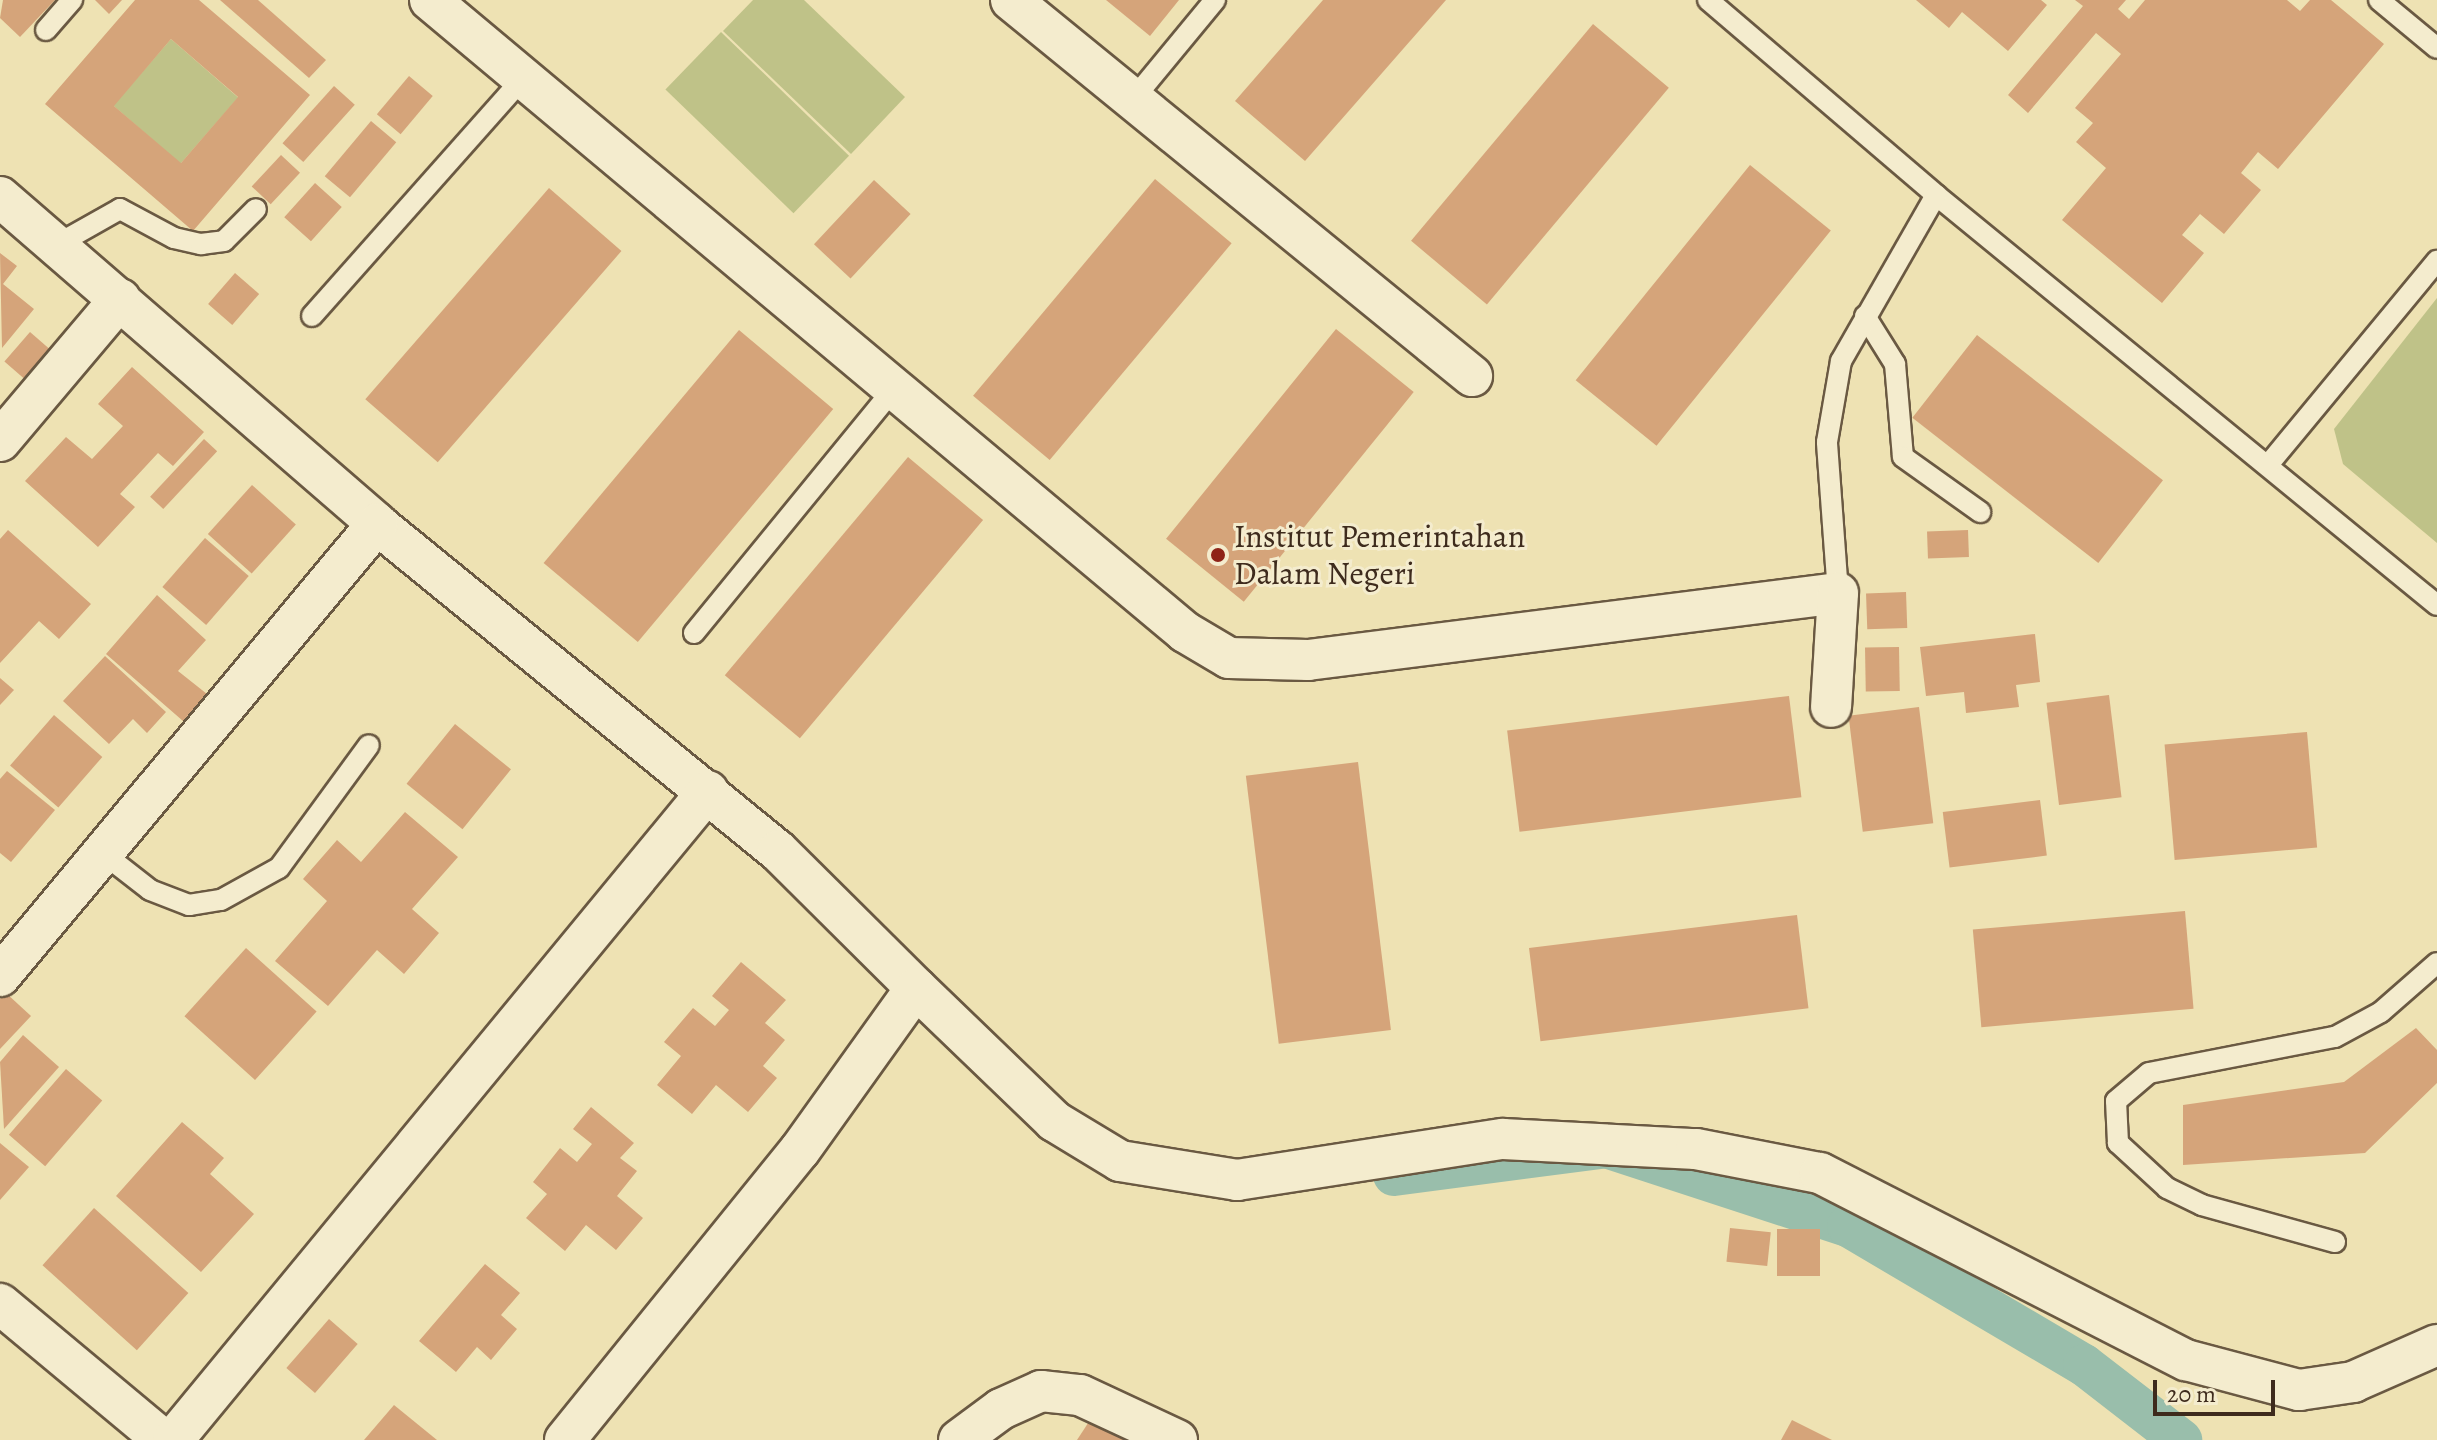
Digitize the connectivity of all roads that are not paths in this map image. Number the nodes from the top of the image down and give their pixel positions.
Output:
1 (72, 0) edge
2 (430, 0) edge
3 (1011, 0) edge
4 (1215, 0) edge
5 (1708, 0) edge
6 (2379, 0) edge
7 (46, 30) dead end
8 (2437, 48) edge
9 (526, 75) junction
10 (1135, 97) junction
11 (1936, 195) junction
12 (0, 197) edge
13 (256, 209) dead end
14 (58, 244) junction
15 (2437, 261) edge
16 (120, 299) junction
17 (312, 316) dead end
18 (1865, 316) junction
19 (1472, 376) dead end
20 (895, 387) junction
21 (0, 441) edge
22 (2268, 465) junction
23 (1980, 512) dead end
24 (377, 524) junction
25 (1838, 593) junction
26 (2437, 605) edge
27 (694, 633) dead end
28 (1831, 707) dead end
29 (369, 745) dead end
30 (708, 791) junction
31 (104, 854) junction
32 (2437, 963) edge
33 (0, 976) edge
34 (916, 988) junction
35 (2335, 1242) dead end
36 (0, 1304) edge
37 (2437, 1345) edge
38 (163, 1440) edge
39 (173, 1440) edge
40 (565, 1440) edge
41 (959, 1440) edge
42 (1177, 1440) edge

1 - 7 lane
2 - 9 street
3 - 10 street
4 - 10 lane
5 - 11 lane
6 - 8 lane
9 - 17 lane
9 - 20 street
10 - 19 street
11 - 18 lane
11 - 22 lane
12 - 14 street
13 - 14 lane
14 - 16 street
15 - 22 lane
16 - 21 street
16 - 24 street
18 - 23 lane
18 - 25 lane
20 - 25 street
20 - 27 lane
22 - 26 lane
24 - 30 street
24 - 31 street
25 - 28 street
29 - 31 lane
30 - 34 street
30 - 39 street
31 - 33 street
32 - 35 lane
34 - 37 street
34 - 40 street
36 - 38 street
41 - 42 street

